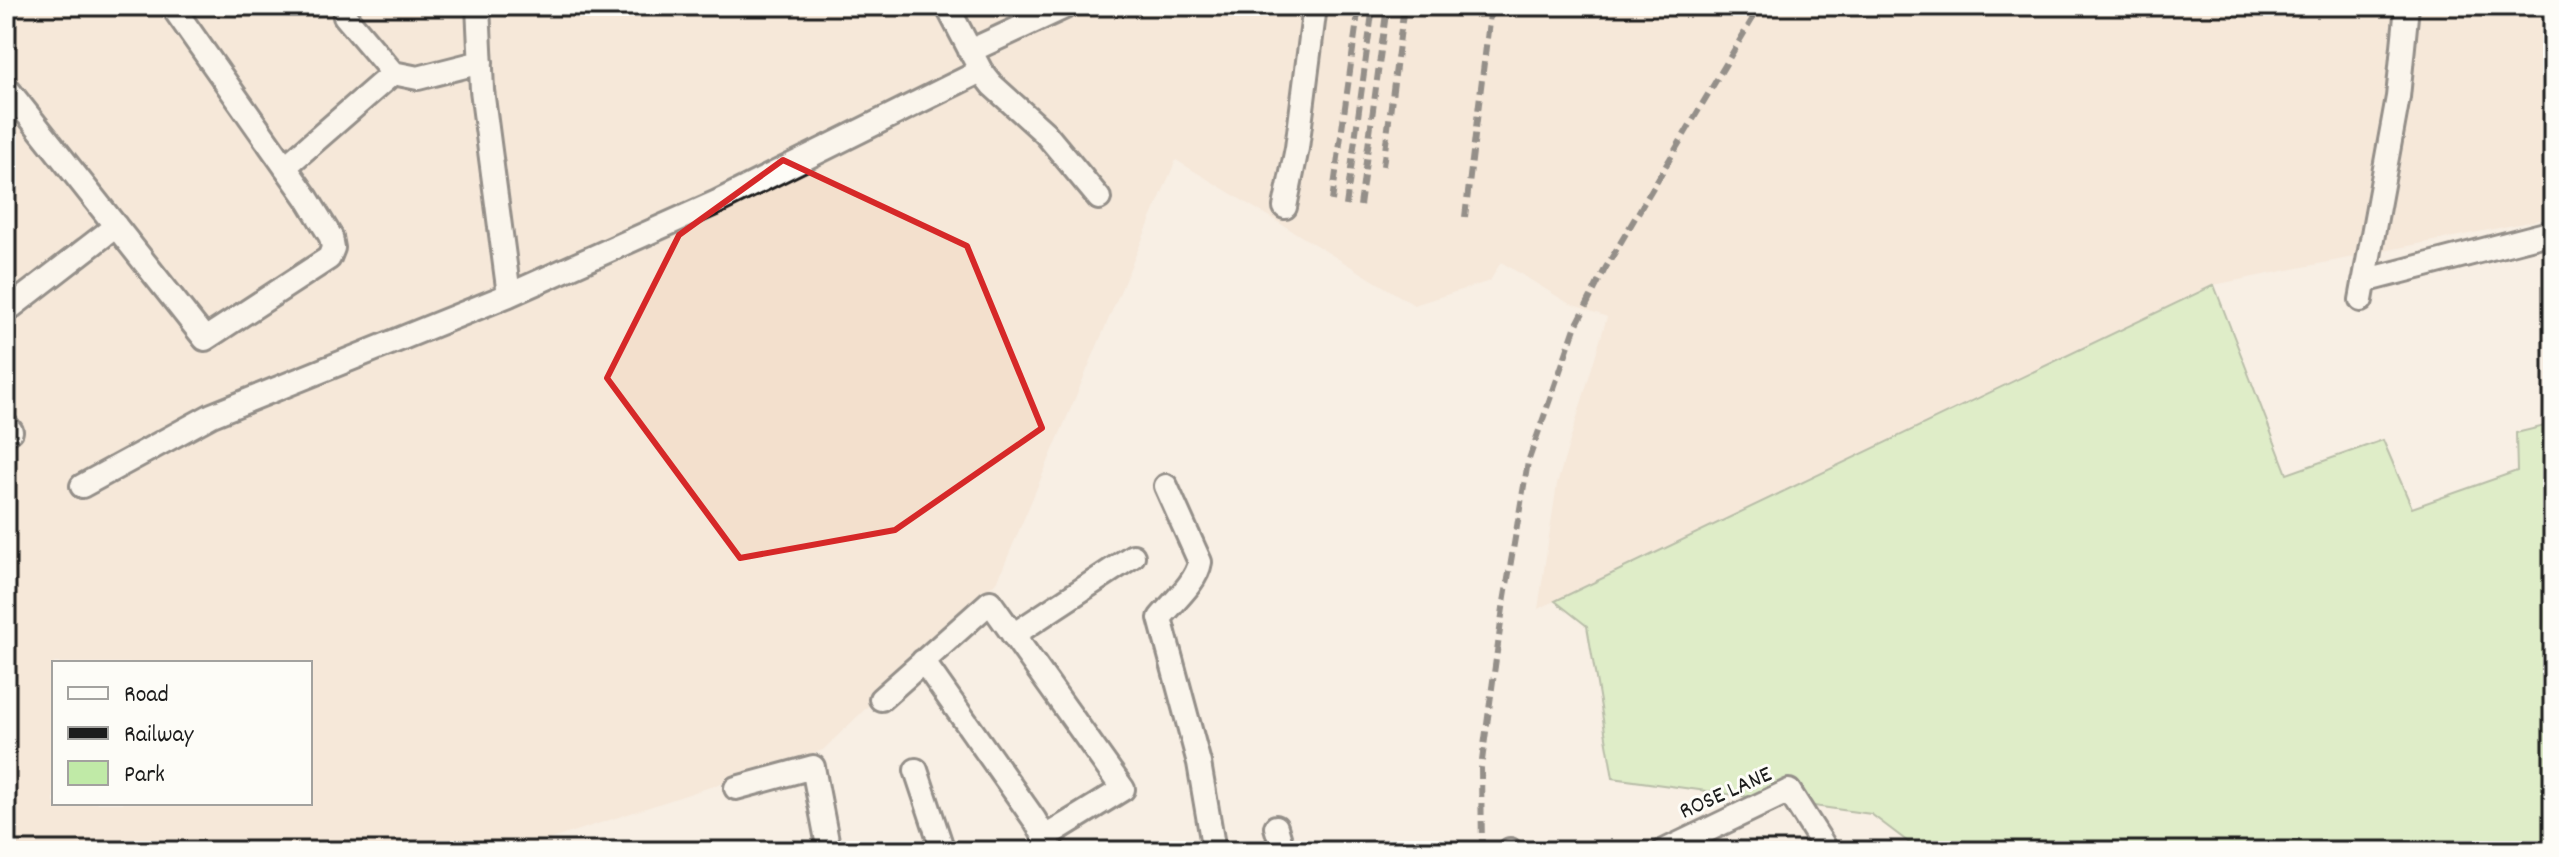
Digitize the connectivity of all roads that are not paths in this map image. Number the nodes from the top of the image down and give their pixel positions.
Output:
1 (172, 6) edge
2 (478, 6) edge
3 (947, 6) edge
4 (1067, 6) edge
5 (1315, 6) edge
6 (2407, 6) edge
7 (345, 16) dead end
8 (970, 51) junction
9 (481, 62) junction
10 (981, 71) junction
11 (393, 73) junction
12 (6, 87) edge
13 (285, 167) junction
14 (1099, 198) dead end
15 (1285, 207) dead end
16 (116, 226) junction
17 (2553, 232) edge
18 (509, 295) junction
19 (6, 311) edge
20 (82, 486) dead end
21 (1166, 486) dead end
22 (1133, 556) dead end
23 (1013, 635) junction
24 (923, 661) junction
25 (881, 699) dead end
26 (916, 770) dead end
27 (736, 788) dead end
28 (1276, 827) dead end
29 (1049, 844) edge
30 (829, 851) edge
31 (943, 851) edge
32 (1214, 851) edge
33 (1283, 851) edge
34 (1664, 851) edge
35 (1827, 851) edge

1 - 13 street
2 - 9 street
3 - 8 street
4 - 8 street
5 - 15 street
6 - 17 street
7 - 11 street
8 - 10 street
9 - 11 street
9 - 18 street
10 - 14 street
10 - 18 street
11 - 13 street
12 - 16 street
13 - 16 street
16 - 19 street
18 - 20 street
21 - 32 street
22 - 23 street
23 - 24 street
23 - 29 street
24 - 25 street
24 - 29 street
26 - 31 street
27 - 30 street
28 - 33 street
34 - 35 street, ROSE LANE

